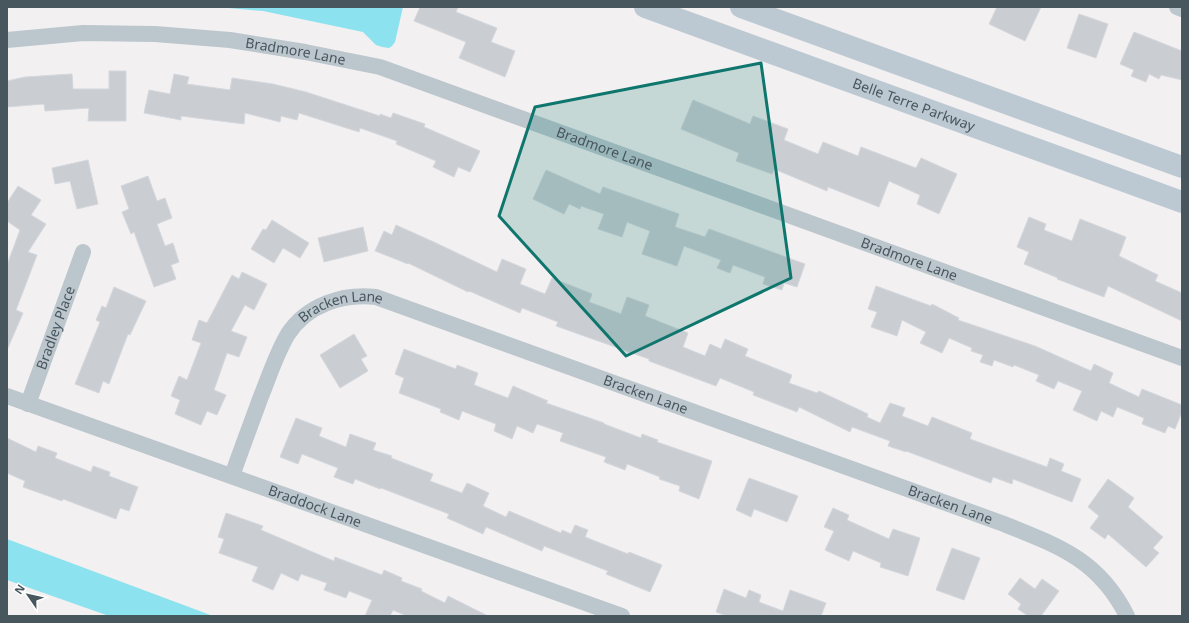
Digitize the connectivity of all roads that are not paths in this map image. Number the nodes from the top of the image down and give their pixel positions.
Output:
1 (645, 7) edge
2 (741, 7) edge
3 (1177, 7) edge
4 (1182, 9) edge
5 (7, 40) edge
6 (1182, 167) edge
7 (1182, 202) edge
8 (83, 252) dead end
9 (1182, 358) edge
10 (7, 396) edge
11 (28, 404) junction
12 (232, 476) junction
13 (622, 616) edge
14 (1127, 616) edge

1 - 7 main road, Belle Terre Parkway
2 - 6 main road
3 - 4 street
5 - 9 street, Bradmore Lane
8 - 11 street, Bradley Place
10 - 11 street, Braddock Lane
11 - 12 street, Braddock Lane
12 - 13 street, Braddock Lane
12 - 14 street, Bracken Lane

